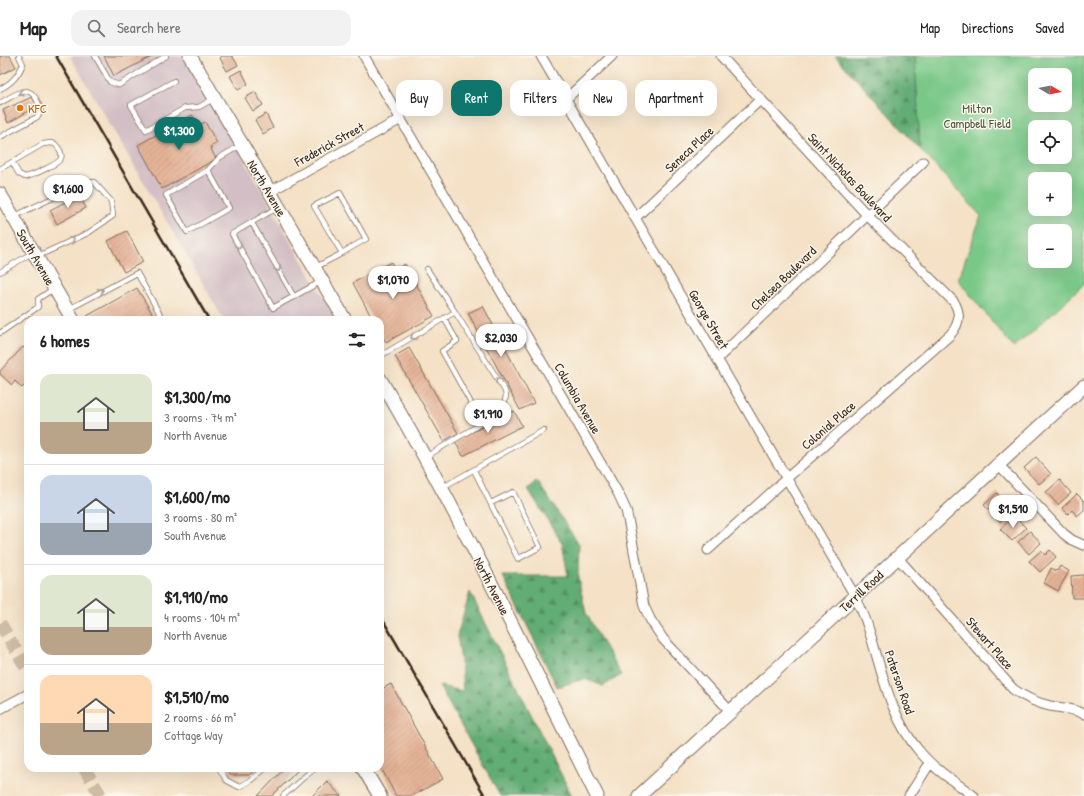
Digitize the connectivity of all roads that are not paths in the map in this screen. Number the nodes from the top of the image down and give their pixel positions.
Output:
1 (19, 56) edge
2 (95, 56) edge
3 (166, 56) edge
4 (190, 56) edge
5 (364, 56) edge
6 (541, 56) edge
7 (612, 56) edge
8 (721, 56) edge
9 (555, 80) edge
10 (174, 81) dead end
11 (0, 89) edge
12 (571, 94) edge
13 (214, 98) junction
14 (761, 99) junction
15 (0, 103) edge
16 (571, 108) edge
17 (401, 119) junction
18 (0, 137) edge
19 (242, 145) junction
20 (12, 162) junction
21 (923, 162) dead end
22 (0, 169) edge
23 (208, 170) junction
24 (269, 192) junction
25 (0, 194) edge
26 (278, 208) junction
27 (867, 215) junction
28 (14, 217) junction
29 (635, 218) junction
30 (252, 223) junction
31 (342, 253) junction
32 (35, 254) junction
33 (314, 268) junction
34 (427, 269) dead end
35 (0, 272) edge
36 (322, 281) junction
37 (54, 288) junction
38 (294, 297) junction
39 (455, 312) junction
40 (959, 315) joint
41 (25, 316) edge
42 (68, 316) edge
43 (71, 316) edge
44 (161, 316) edge
45 (343, 316) edge
46 (24, 317) edge
47 (444, 318) junction
48 (0, 333) edge
49 (384, 354) edge
50 (717, 359) junction
51 (384, 386) edge
52 (1084, 386) edge
53 (482, 423) junction
54 (544, 430) dead end
55 (425, 457) junction
56 (998, 464) junction
57 (474, 470) junction
58 (786, 478) junction
59 (442, 488) junction
60 (491, 503) junction
61 (1083, 545) dead end
62 (708, 550) dead end
63 (897, 557) junction
64 (855, 596) junction
65 (24, 696) edge
66 (0, 709) edge
67 (730, 711) junction
68 (1084, 714) edge
69 (930, 763) junction
70 (221, 772) edge
71 (261, 772) edge
72 (310, 772) edge
73 (365, 772) edge
74 (283, 796) edge
75 (380, 796) edge
76 (597, 796) edge
77 (639, 796) edge
78 (909, 796) edge
79 (974, 796) edge

1 - 11 lane
2 - 3 lane
4 - 13 street, North Avenue
5 - 17 street, Columbia Avenue
6 - 9 street, George Street
7 - 12 street
8 - 14 street, Saint Nicholas Boulevard
10 - 13 lane
13 - 19 street, North Avenue
14 - 27 street, Saint Nicholas Boulevard
14 - 29 street, Seneca Place
18 -> 15 lane
16 - 29 street, George Street
17 - 24 street, Frederick Street
17 - 67 street, Columbia Avenue
19 - 23 lane
19 - 24 street, North Avenue
20 - 20 lane
20 - 22 lane
21 - 27 street, Chelsea Boulevard
23 - 23 lane
24 - 26 street, North Avenue
25 - 28 street, South Avenue
26 - 30 lane
26 - 33 street, North Avenue
27 - 40 street, Saint Nicholas Boulevard
27 - 50 street, Chelsea Boulevard
28 - 32 street, South Avenue
32 -> 28 lane
29 - 50 street, George Street
30 -> 38 lane
30 -> 38 lane
31 - 31 lane
31 - 33 lane
32 - 35 lane
32 - 37 street, South Avenue
33 - 36 street, North Avenue
34 - 39 lane
36 - 38 lane
36 - 45 street, North Avenue
37 - 41 lane
37 - 42 street, South Avenue
39 - 47 lane
53 -> 39 lane
40 - 58 street, Colonial Place
43 -> 44 lane
46 - 48 lane
47 -> 49 lane
47 - 53 lane
50 - 58 street, George Street
51 - 55 street, North Avenue
52 - 56 street, Terrill Road
53 - 55 lane
54 - 57 lane
55 - 59 street, North Avenue
56 - 61 street
56 - 63 street, Terrill Road
57 - 59 lane
57 - 60 lane
58 - 62 street, Colonial Place
58 - 64 street, George Street
59 - 76 street, North Avenue
60 - 60 lane
63 - 64 street, Terrill Road
63 - 68 street, Stewart Place
64 - 67 street, Terrill Road
64 - 69 street, Paterson Road
65 - 66 street
67 - 77 street, Terrill Road
69 - 78 street
69 - 79 street, Paterson Road
70 - 71 lane
72 - 74 lane
73 - 75 street

